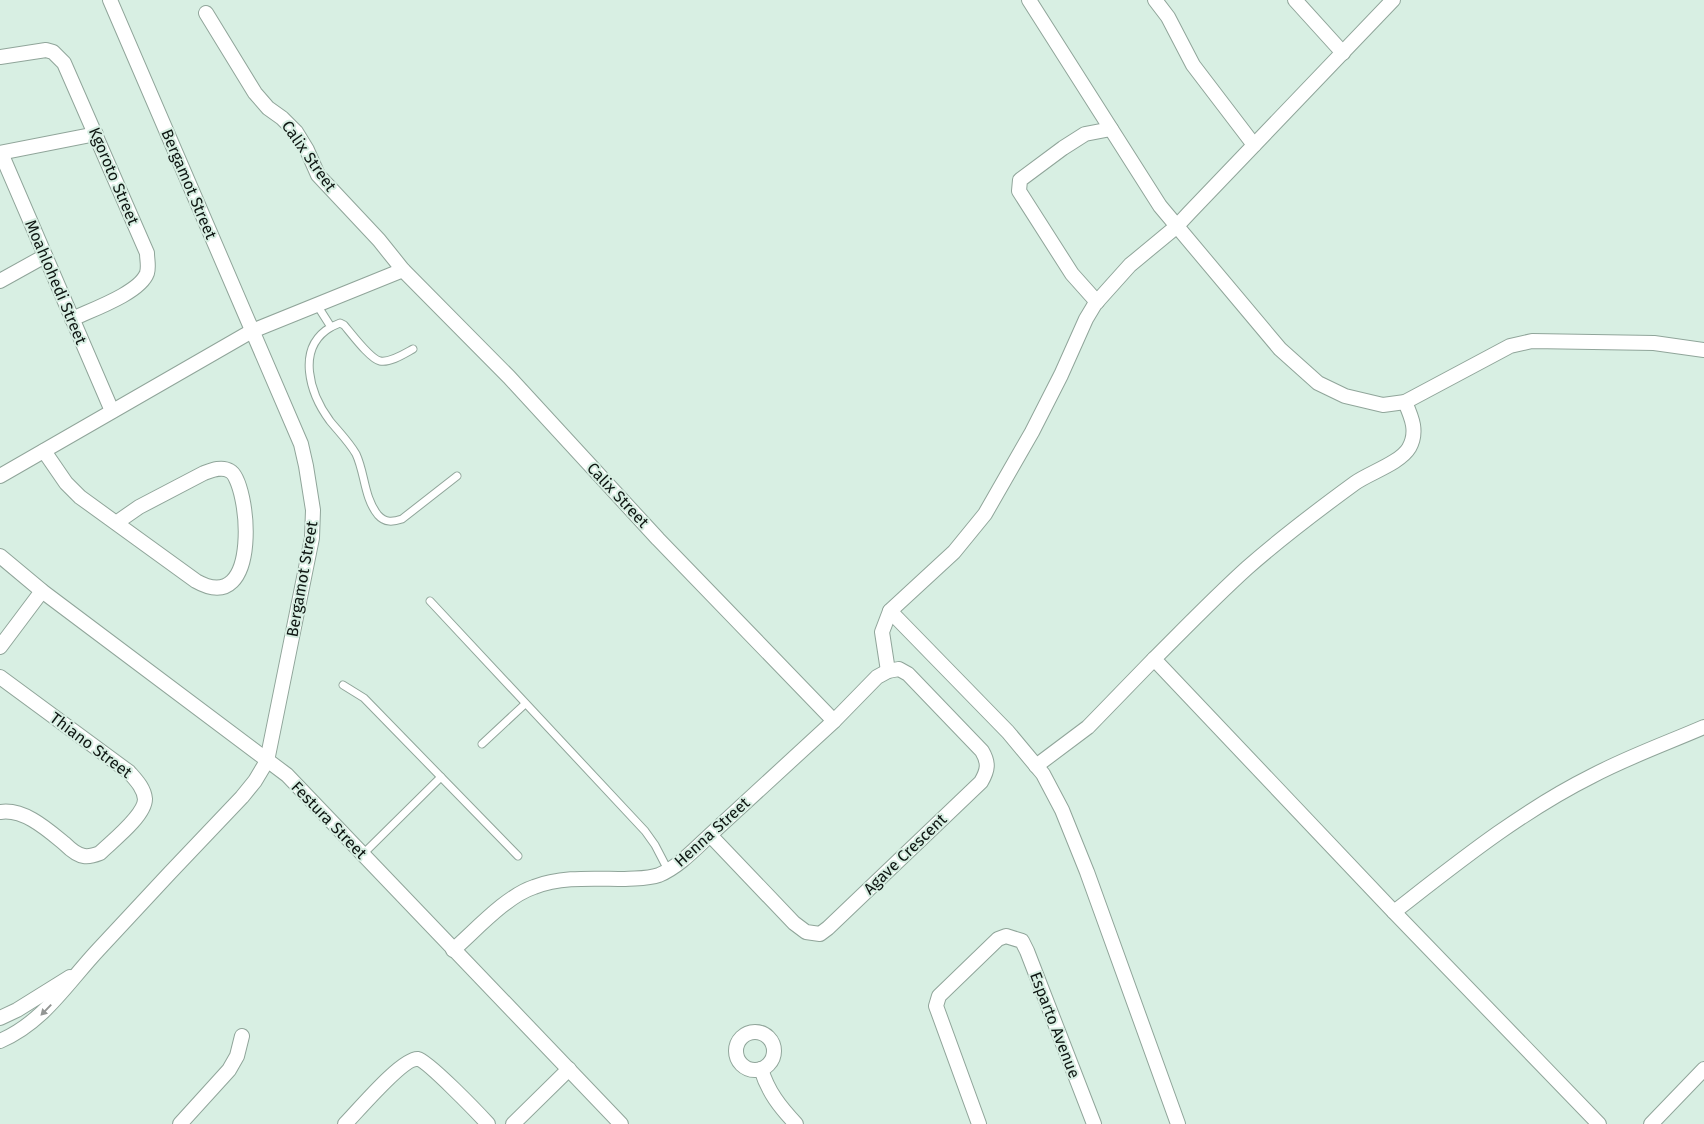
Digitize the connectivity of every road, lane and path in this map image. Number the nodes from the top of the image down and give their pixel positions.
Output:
1 (110, 0) edge
2 (1029, 0) edge
3 (1155, 0) edge
4 (1295, 0) edge
5 (1393, 0) edge
6 (206, 13) dead end
7 (1343, 53) junction
8 (0, 57) edge
9 (1111, 129) junction
10 (96, 134) junction
11 (1254, 145) junction
12 (0, 153) edge
13 (1176, 226) junction
14 (45, 256) junction
15 (403, 270) junction
16 (0, 281) edge
17 (1097, 302) junction
18 (317, 305) junction
19 (72, 319) junction
20 (331, 327) junction
21 (252, 331) junction
22 (413, 349) dead end
23 (1704, 350) edge
24 (1406, 402) junction
25 (112, 411) junction
26 (44, 450) junction
27 (0, 476) edge
28 (457, 476) dead end
29 (116, 523) junction
30 (0, 556) edge
31 (42, 591) junction
32 (430, 601) dead end
33 (890, 611) junction
34 (0, 648) edge
35 (1154, 658) junction
36 (888, 671) junction
37 (0, 677) edge
38 (343, 685) dead end
39 (526, 704) junction
40 (834, 720) junction
41 (1704, 727) edge
42 (482, 744) dead end
43 (267, 761) junction
44 (1036, 766) junction
45 (441, 777) junction
46 (0, 812) edge
47 (710, 836) junction
48 (362, 855) junction
49 (518, 856) dead end
50 (668, 870) junction
51 (1394, 912) junction
52 (453, 950) junction
53 (77, 972) junction
54 (0, 1018) edge
55 (242, 1036) dead end
56 (0, 1041) edge
57 (569, 1069) junction
58 (761, 1069) dead end
59 (1704, 1069) edge
60 (180, 1124) edge
61 (345, 1124) edge
62 (488, 1124) edge
63 (513, 1124) edge
64 (621, 1124) edge
65 (796, 1124) edge
66 (979, 1124) edge
67 (1094, 1124) edge
68 (1178, 1124) edge
69 (1599, 1124) edge
70 (1651, 1124) edge

1 - 21 street, Bergamot Street
2 - 9 street
3 - 11 street
4 - 7 street
5 - 7 street
6 - 15 street, Calix Street
7 - 11 street
8 - 10 street, Kgoroto Street
9 - 13 street
9 - 17 street
10 - 12 street
10 - 19 street, Kgoroto Street
11 - 13 street
12 - 14 street, Moahlohedi Street
13 - 17 street
13 - 24 street
14 - 16 street
14 - 19 street, Moahlohedi Street
15 - 18 street
15 - 40 street, Calix Street
17 - 33 street
18 - 20 lane
18 - 21 street
19 - 25 street, Moahlohedi Street
20 - 22 lane
20 - 28 lane
21 - 25 street
21 - 43 street, Bergamot Street
23 - 24 street
24 - 35 street
25 - 26 street
26 - 27 street
26 - 29 street
29 - 29 street
30 - 31 street, Festura Street
31 - 34 street
31 - 43 street, Festura Street
32 - 39 lane
33 - 36 street
33 - 44 street
35 - 44 street
35 - 51 street
36 - 40 street, Henna Street
36 - 47 street, Agave Crescent
37 - 46 street, Thiano Street
38 - 45 lane
39 - 42 lane
39 - 50 lane
40 - 47 street, Henna Street
41 - 51 street
43 - 48 street, Festura Street
43 - 53 street, Bergamot Street
44 - 68 street
45 - 48 lane
45 - 49 lane
47 - 50 street, Henna Street
48 - 52 street, Festura Street
50 - 52 street, Henna Street
51 - 69 street
52 - 57 street, Festura Street
53 - 54 street, Bergamot Street
53 -> 56 street, Bergamot Street
55 - 60 street
57 - 63 street
57 - 64 street, Festura Street
58 - 65 street
59 - 70 street
61 - 62 street
66 - 67 street, Esparto Avenue

